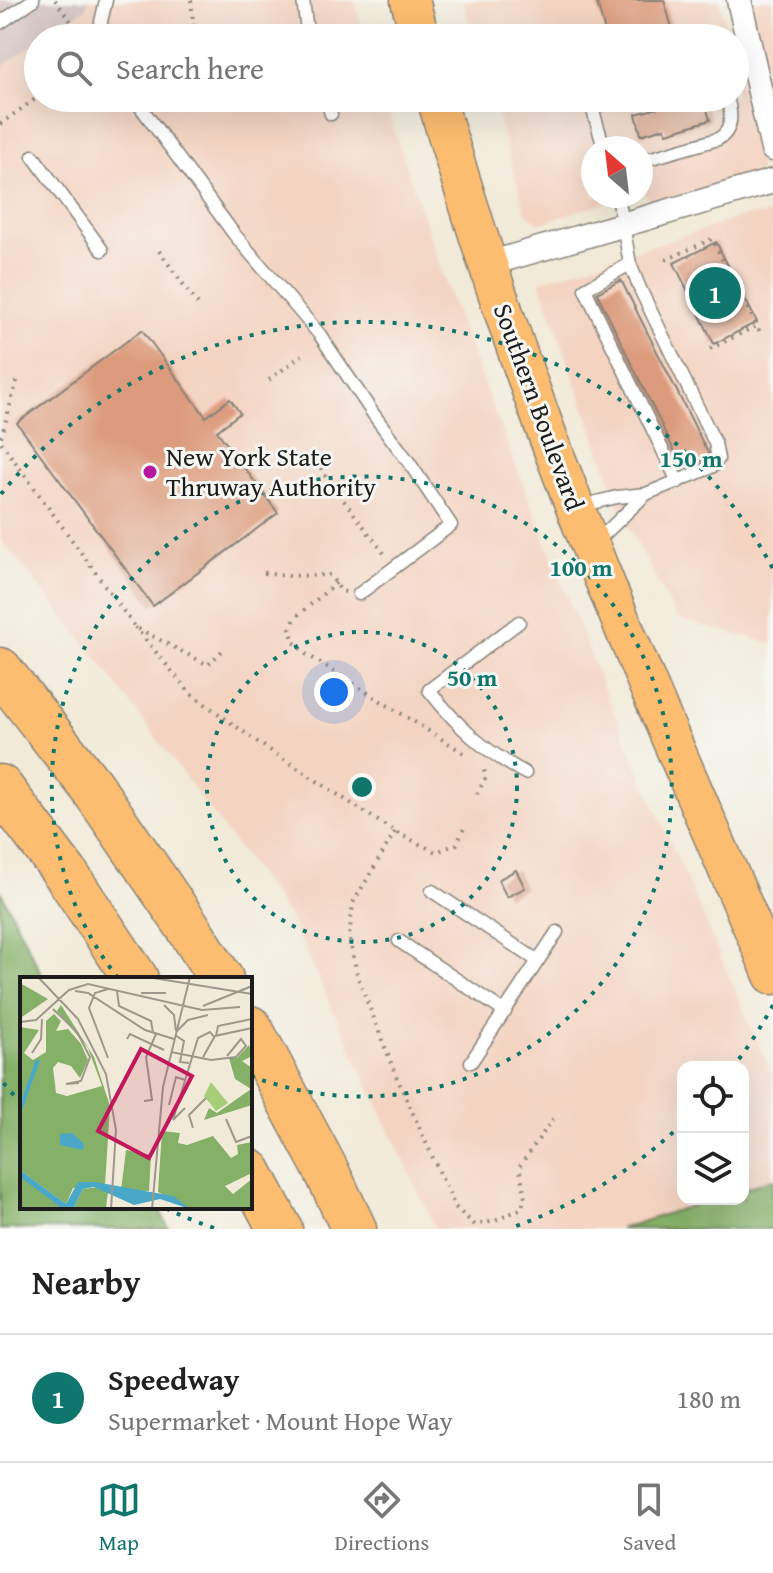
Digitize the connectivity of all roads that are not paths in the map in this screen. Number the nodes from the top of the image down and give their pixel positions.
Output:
1 (33, 0) edge
2 (106, 0) edge
3 (303, 0) edge
4 (410, 0) edge
5 (739, 0) edge
6 (0, 23) edge
7 (101, 24) edge
8 (306, 24) edge
9 (416, 24) edge
10 (744, 24) edge
11 (749, 44) edge
12 (144, 112) edge
13 (440, 112) edge
14 (593, 112) edge
15 (730, 112) edge
16 (600, 136) edge
17 (773, 149) edge
18 (33, 156) dead end
19 (653, 158) edge
20 (773, 181) edge
21 (620, 208) edge
22 (623, 223) junction
23 (102, 250) dead end
24 (488, 264) junction
25 (630, 264) junction
26 (678, 482) junction
27 (646, 494) junction
28 (575, 507) junction
29 (592, 547) junction
30 (359, 594) dead end
31 (519, 622) dead end
32 (0, 670) edge
33 (525, 773) dead end
34 (0, 787) edge
35 (432, 891) dead end
36 (557, 932) dead end
37 (399, 941) dead end
38 (538, 961) junction
39 (773, 975) edge
40 (135, 977) edge
41 (220, 977) edge
42 (505, 1012) junction
43 (252, 1032) edge
44 (471, 1062) dead end
45 (252, 1176) edge
46 (280, 1229) edge
47 (354, 1229) edge

1 - 6 lane
2 - 7 lane
3 - 8 lane
4 - 9 main road
5 - 10 street
11 - 17 street
12 - 30 lane
13 - 24 main road, Southern Boulevard
14 - 16 lane
15 - 19 lane
18 - 23 lane
20 - 22 street
21 - 22 lane
22 - 24 street
22 - 25 lane
24 - 28 main road, Southern Boulevard
25 - 26 lane
25 - 26 lane
26 - 27 lane
27 - 28 lane
27 - 29 lane
28 - 29 main road, Southern Boulevard
29 - 39 main road, Southern Boulevard
31 - 33 lane
32 - 41 highway
34 - 40 highway
35 - 38 lane
36 - 38 lane
37 - 42 lane
38 - 42 lane
42 - 44 lane
43 - 47 highway
45 - 46 highway

